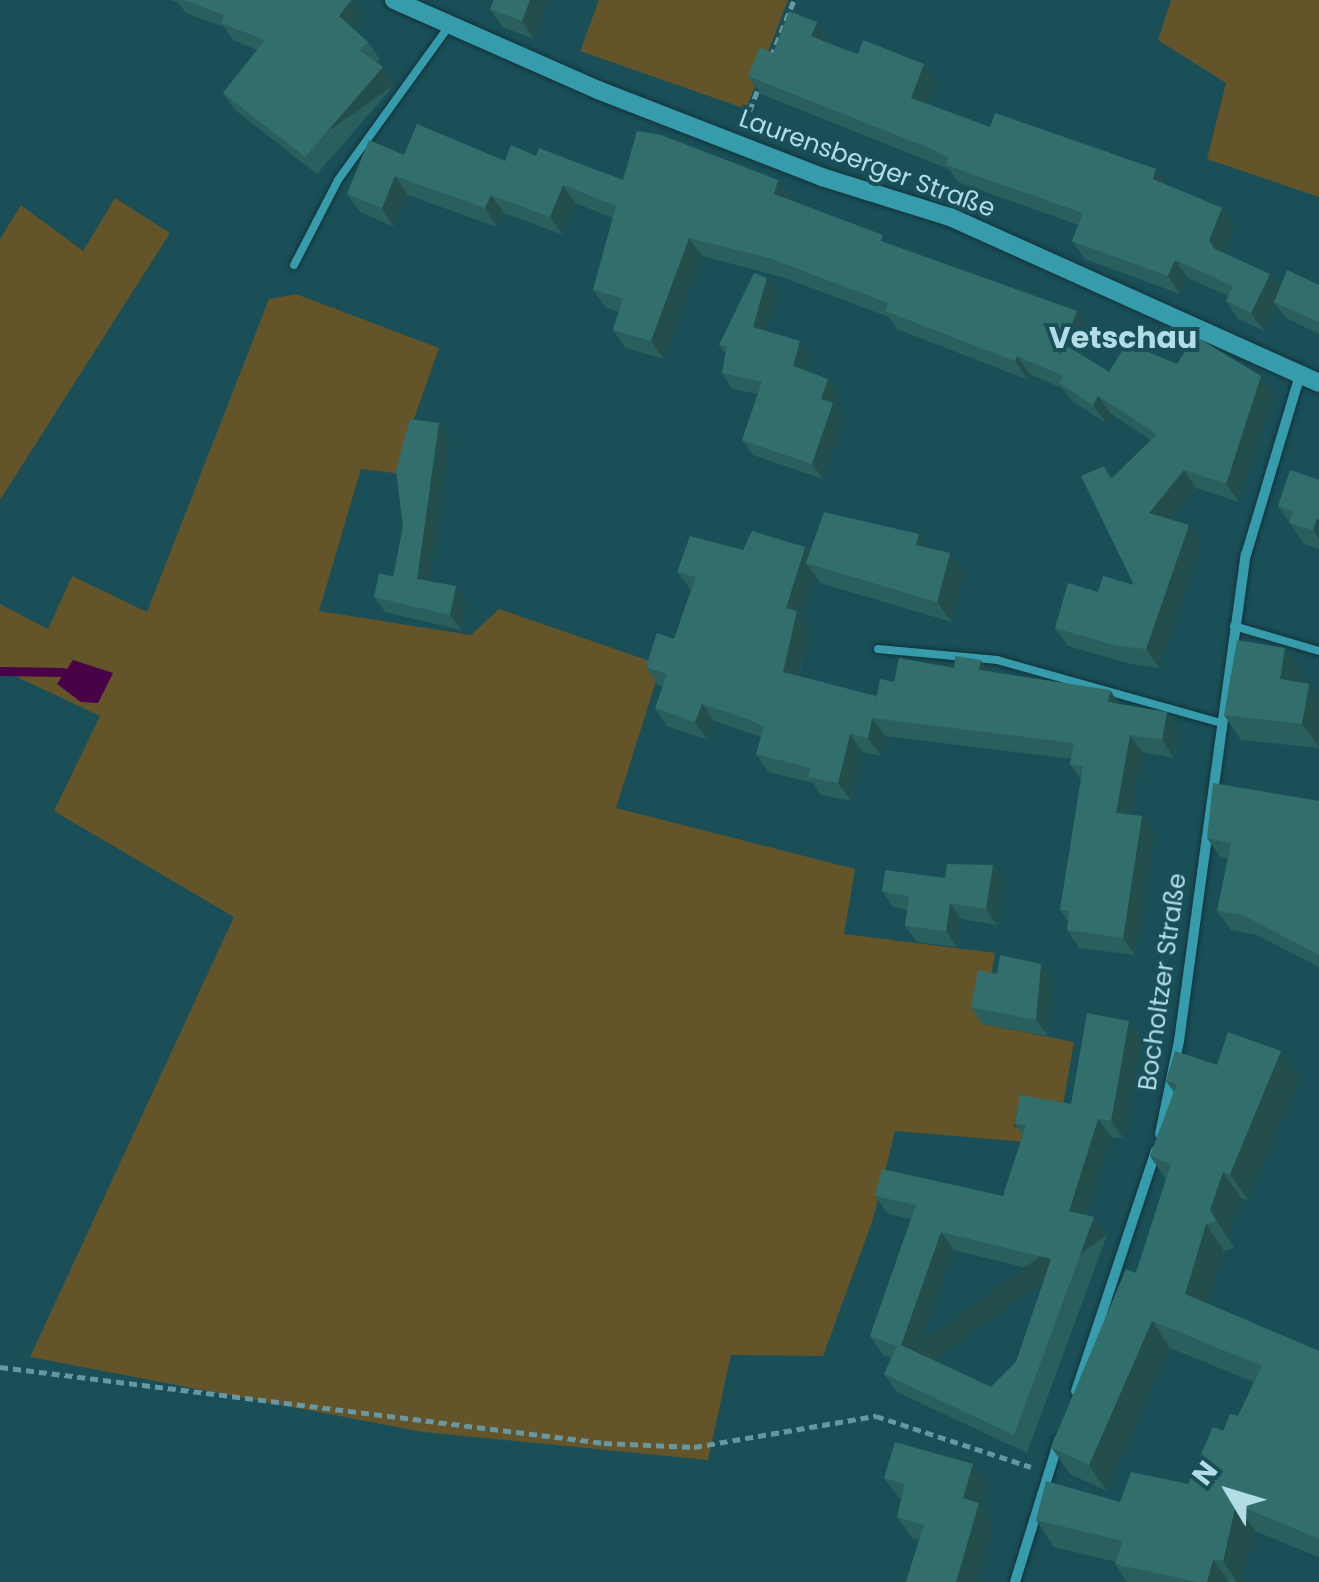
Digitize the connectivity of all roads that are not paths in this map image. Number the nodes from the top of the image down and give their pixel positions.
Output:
1 (394, 0) edge
2 (452, 22) junction
3 (294, 266) dead end
4 (1300, 375) junction
5 (1319, 383) edge
6 (1234, 626) junction
7 (878, 648) dead end
8 (1319, 651) edge
9 (1218, 722) junction
10 (1073, 1400) edge
11 (1066, 1418) edge
12 (1014, 1582) edge

1 - 2 street, Laurensberger Straße
2 - 3 lane
2 - 4 street, Laurensberger Straße
4 - 5 street, Laurensberger Straße
4 - 6 street, Bocholtzer Straße
6 - 8 lane
6 - 9 street, Bocholtzer Straße
7 - 9 lane
9 - 10 street, Bocholtzer Straße
11 - 12 street

